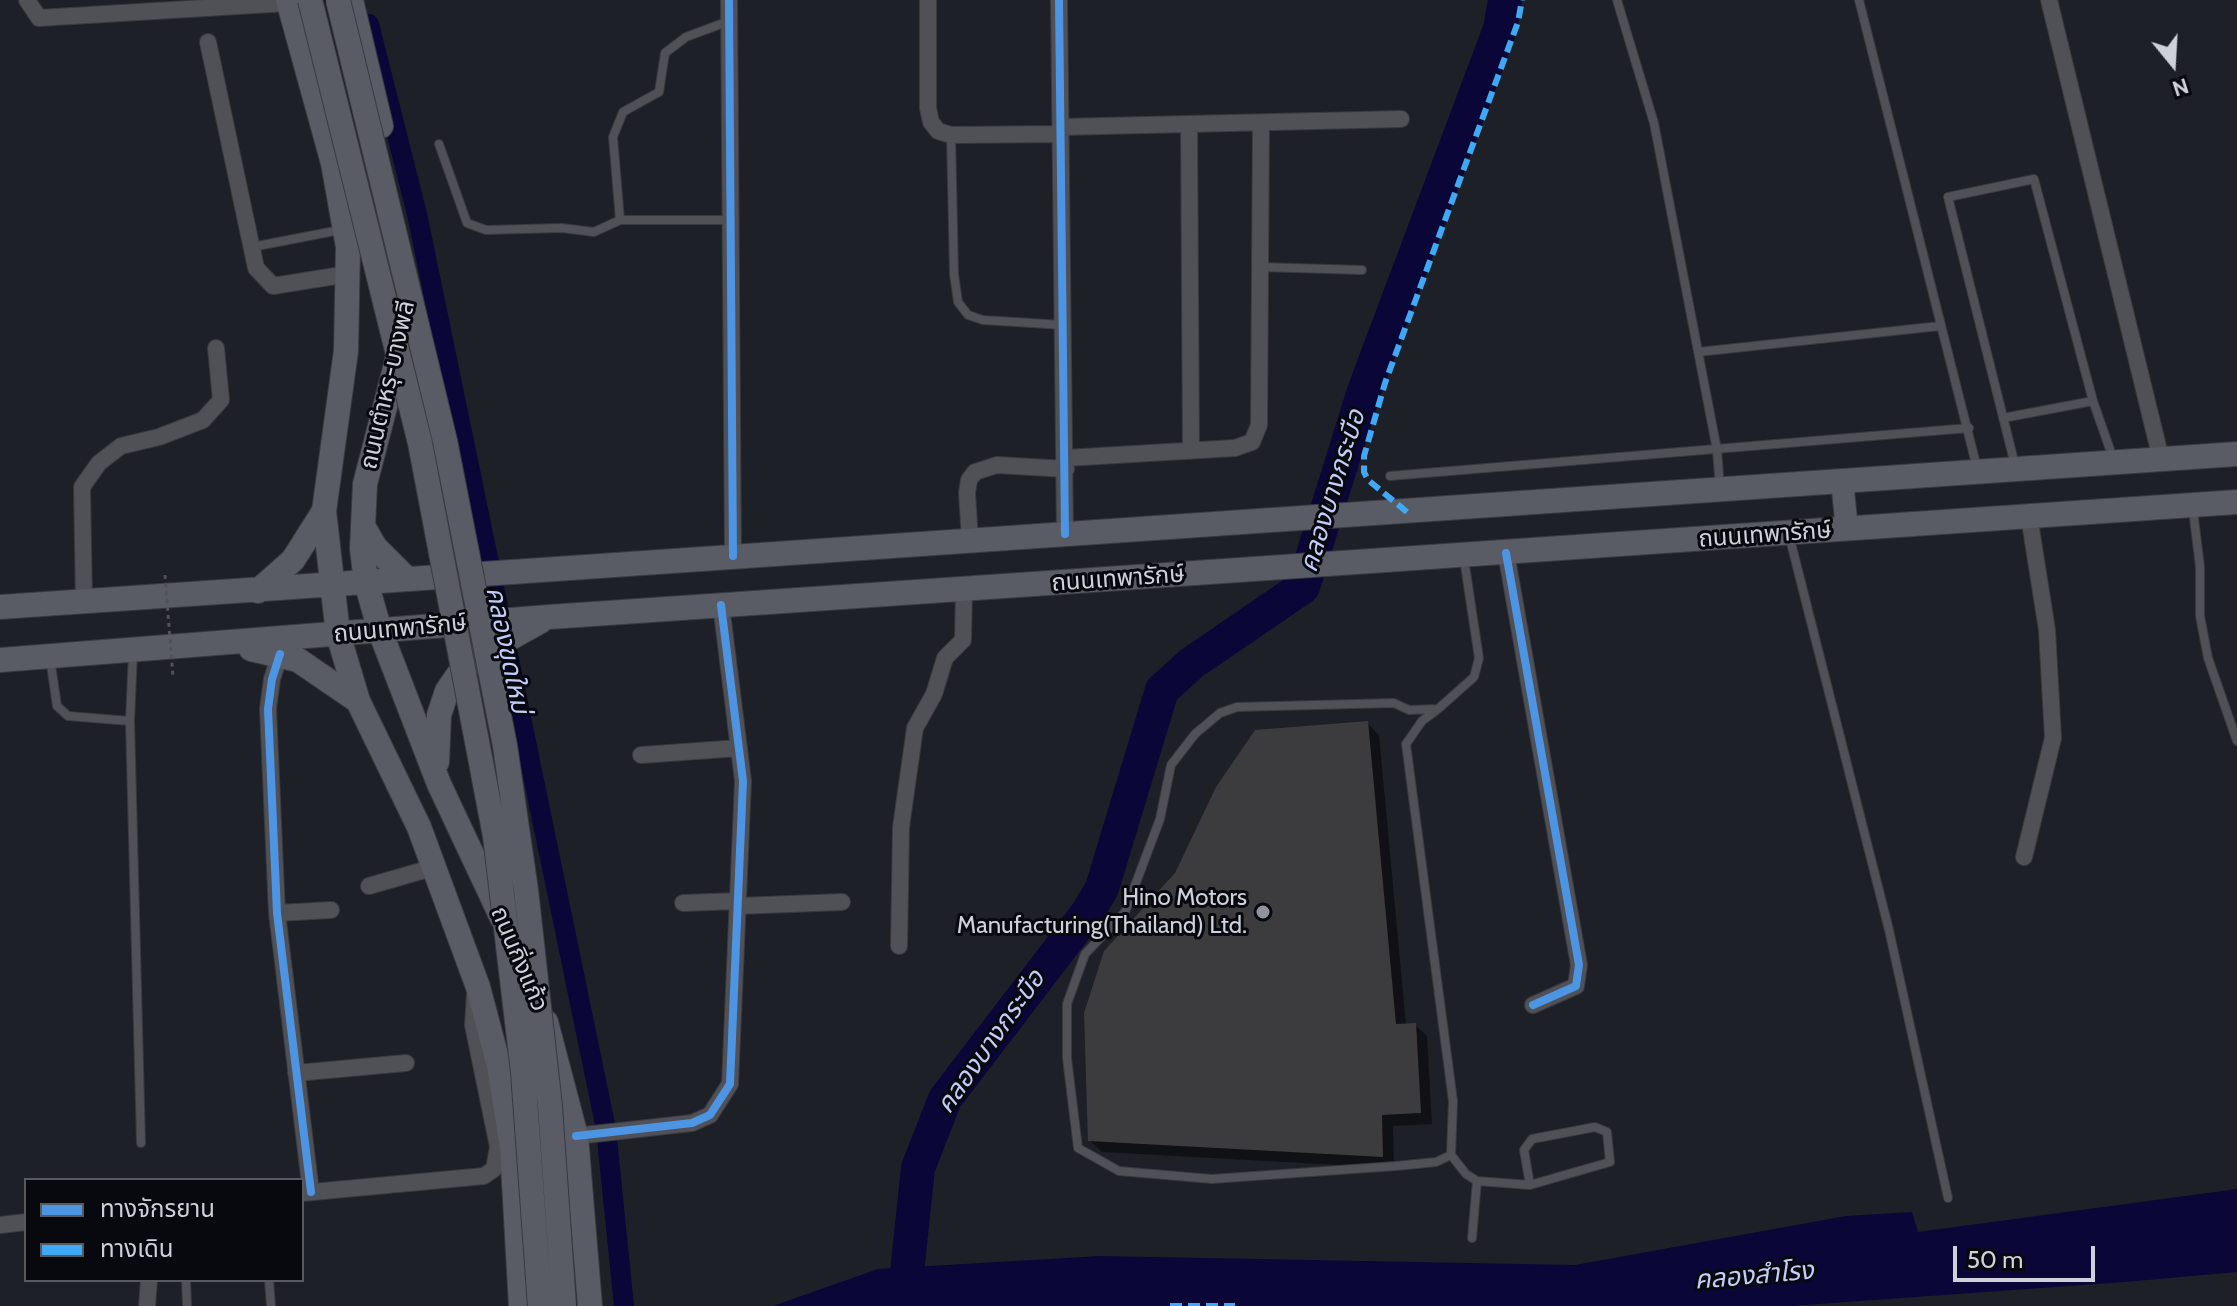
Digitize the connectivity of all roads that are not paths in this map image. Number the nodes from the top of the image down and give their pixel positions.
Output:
1 (27, 0) edge
2 (338, 0) edge
3 (351, 0) edge
4 (729, 0) edge
5 (928, 0) edge
6 (1059, 0) edge
7 (1617, 0) edge
8 (1859, 0) edge
9 (2049, 0) edge
10 (295, 1) edge
11 (729, 21) junction
12 (208, 42) dead end
13 (1401, 119) dead end
14 (1261, 123) junction
15 (1189, 124) junction
16 (1061, 131) junction
17 (951, 135) junction
18 (439, 144) dead end
19 (620, 220) junction
20 (731, 220) junction
21 (345, 229) junction
22 (251, 247) junction
23 (1260, 267) junction
24 (1362, 270) dead end
25 (348, 274) junction
26 (1064, 325) junction
27 (1940, 326) junction
28 (216, 348) dead end
29 (1698, 352) junction
30 (2093, 401) junction
31 (2003, 418) junction
32 (1969, 428) junction
33 (1717, 450) junction
34 (1191, 451) junction
35 (2237, 454) edge
36 (2161, 459) junction
37 (2115, 463) junction
38 (1066, 464) junction
39 (2016, 470) junction
40 (1978, 473) junction
41 (1390, 476) dead end
42 (1842, 481) junction
43 (1720, 490) junction
44 (2237, 502) edge
45 (2193, 505) junction
46 (324, 511) junction
47 (2029, 516) junction
48 (363, 525) junction
49 (1847, 529) junction
50 (1065, 534) junction
51 (1789, 535) junction
52 (970, 540) junction
53 (1506, 553) junction
54 (733, 556) junction
55 (1464, 556) junction
56 (407, 579) junction
57 (366, 582) junction
58 (331, 585) junction
59 (258, 591) junction
60 (964, 591) junction
61 (84, 602) junction
62 (721, 605) junction
63 (0, 607) edge
64 (549, 617) junction
65 (380, 631) junction
66 (338, 634) junction
67 (213, 642) junction
68 (133, 651) junction
69 (280, 654) junction
70 (50, 657) junction
71 (0, 660) edge
72 (358, 701) junction
73 (1438, 709) junction
74 (130, 721) junction
75 (2237, 741) edge
76 (739, 748) junction
77 (641, 755) dead end
78 (439, 784) junction
79 (2024, 857) dead end
80 (435, 867) junction
81 (369, 886) dead end
82 (842, 902) dead end
83 (683, 903) dead end
84 (737, 903) junction
85 (331, 910) dead end
86 (277, 913) junction
87 (899, 946) dead end
88 (478, 987) junction
89 (1533, 1005) dead end
90 (406, 1063) dead end
91 (296, 1073) junction
92 (584, 1137) junction
93 (141, 1143) dead end
94 (1451, 1155) junction
95 (1477, 1181) junction
96 (1530, 1185) junction
97 (306, 1193) edge
98 (1948, 1198) dead end
99 (24, 1222) edge
100 (0, 1225) edge
101 (1472, 1238) dead end
102 (149, 1282) edge
103 (186, 1282) edge
104 (269, 1282) edge
105 (147, 1306) edge
106 (187, 1306) edge
107 (271, 1306) edge
108 (521, 1306) edge
109 (540, 1306) edge
110 (564, 1306) edge
111 (590, 1306) edge

1 - 10 street
2 - 110 main road, bridge
3 - 48 main road, ถนนตำหรุ-บางพลี, bridge
4 - 11 street
5 - 17 street
6 - 16 street
7 - 29 lane
8 - 27 lane
9 - 36 street
10 - 21 main road, ถนนตำหรุ-บางพลี
10 - 109 main road, bridge
11 - 19 lane
11 - 20 street
12 - 22 street
13 - 14 street
14 - 15 street
14 - 23 street
15 - 16 street
15 - 34 street
16 - 17 street
16 - 26 street
17 - 26 lane
18 - 19 lane
19 - 20 lane
20 - 54 street
21 - 22 lane
21 - 25 main road, ถนนตำหรุ-บางพลี
22 - 25 street
23 - 24 lane
23 - 34 street
25 - 46 main road, ถนนตำหรุ-บางพลี
26 - 38 street
27 - 29 lane
27 - 32 lane
28 - 61 street
29 - 33 lane
30 - 31 lane
30 - 31 lane
30 - 37 lane
31 - 39 lane
32 - 33 lane
32 - 40 lane
33 - 41 lane
33 - 43 lane
34 - 38 street
35 - 36 main road, ถนนเทพารักษ์
36 - 37 main road, ถนนเทพารักษ์
37 - 39 main road, ถนนเทพารักษ์
38 - 50 street
38 - 52 street
39 - 40 main road, ถนนเทพารักษ์
40 - 42 main road, ถนนเทพารักษ์
42 - 43 main road, ถนนเทพารักษ์
42 - 49 main road
43 - 50 main road, ถนนเทพารักษ์
44 - 45 main road, ถนนเทพารักษ์
45 - 47 main road, ถนนเทพารักษ์
45 - 75 lane
46 - 58 main road, ถนนตำหรุ-บางพลี
46 - 59 main road
47 - 49 main road, ถนนเทพารักษ์
47 - 79 street
48 - 56 main road
48 - 57 main road, ถนนตำหรุ-บางพลี
49 - 51 main road, ถนนเทพารักษ์
50 - 52 main road, ถนนเทพารักษ์
51 - 53 main road, ถนนเทพารักษ์
51 - 98 lane
52 - 54 main road, ถนนเทพารักษ์
53 - 55 main road, ถนนเทพารักษ์
53 - 89 street
54 - 56 main road, ถนนเทพารักษ์, bridge
55 - 60 main road, ถนนเทพารักษ์
55 - 73 lane
56 - 57 main road, ถนนเทพารักษ์
57 - 58 main road, ถนนเทพารักษ์
57 - 65 main road, ถนนตำหรุ-บางพลี
58 - 59 main road, ถนนเทพารักษ์
58 - 66 main road, ถนนตำหรุ-บางพลี
59 - 61 main road, ถนนเทพารักษ์
60 - 62 main road, ถนนเทพารักษ์
60 - 87 street
61 - 63 main road, ถนนเทพารักษ์
62 - 64 main road, ถนนเทพารักษ์
62 - 76 street
64 - 65 main road, ถนนเทพารักษ์, bridge
64 - 78 main road
65 - 66 main road, ถนนเทพารักษ์
65 - 78 main road, ถนนกิ่งแก้ว
66 - 67 main road, ถนนเทพารักษ์
66 - 72 main road, ถนนกิ่งแก้ว
67 - 68 main road, ถนนเทพารักษ์
67 - 69 main road
68 - 70 main road, ถนนเทพารักษ์
68 - 74 lane
69 - 72 main road
69 - 86 street
70 - 71 main road, ถนนเทพารักษ์
70 - 74 lane
72 - 80 main road, ถนนกิ่งแก้ว
73 - 94 lane
73 - 94 lane
74 - 93 lane
76 - 77 street
76 - 84 street
78 - 92 main road, ถนนกิ่งแก้ว
80 - 81 street
80 - 88 main road, ถนนกิ่งแก้ว
82 - 84 street
83 - 84 street
84 - 92 street
85 - 86 street
86 - 91 street
88 - 97 street
88 - 108 main road, ถนนกิ่งแก้ว
90 - 91 street
91 - 97 street
92 - 111 main road, ถนนกิ่งแก้ว
94 - 95 lane
95 - 96 lane
95 - 101 lane
96 - 96 lane
99 - 100 street
102 - 105 street
103 - 106 lane
104 - 107 lane

